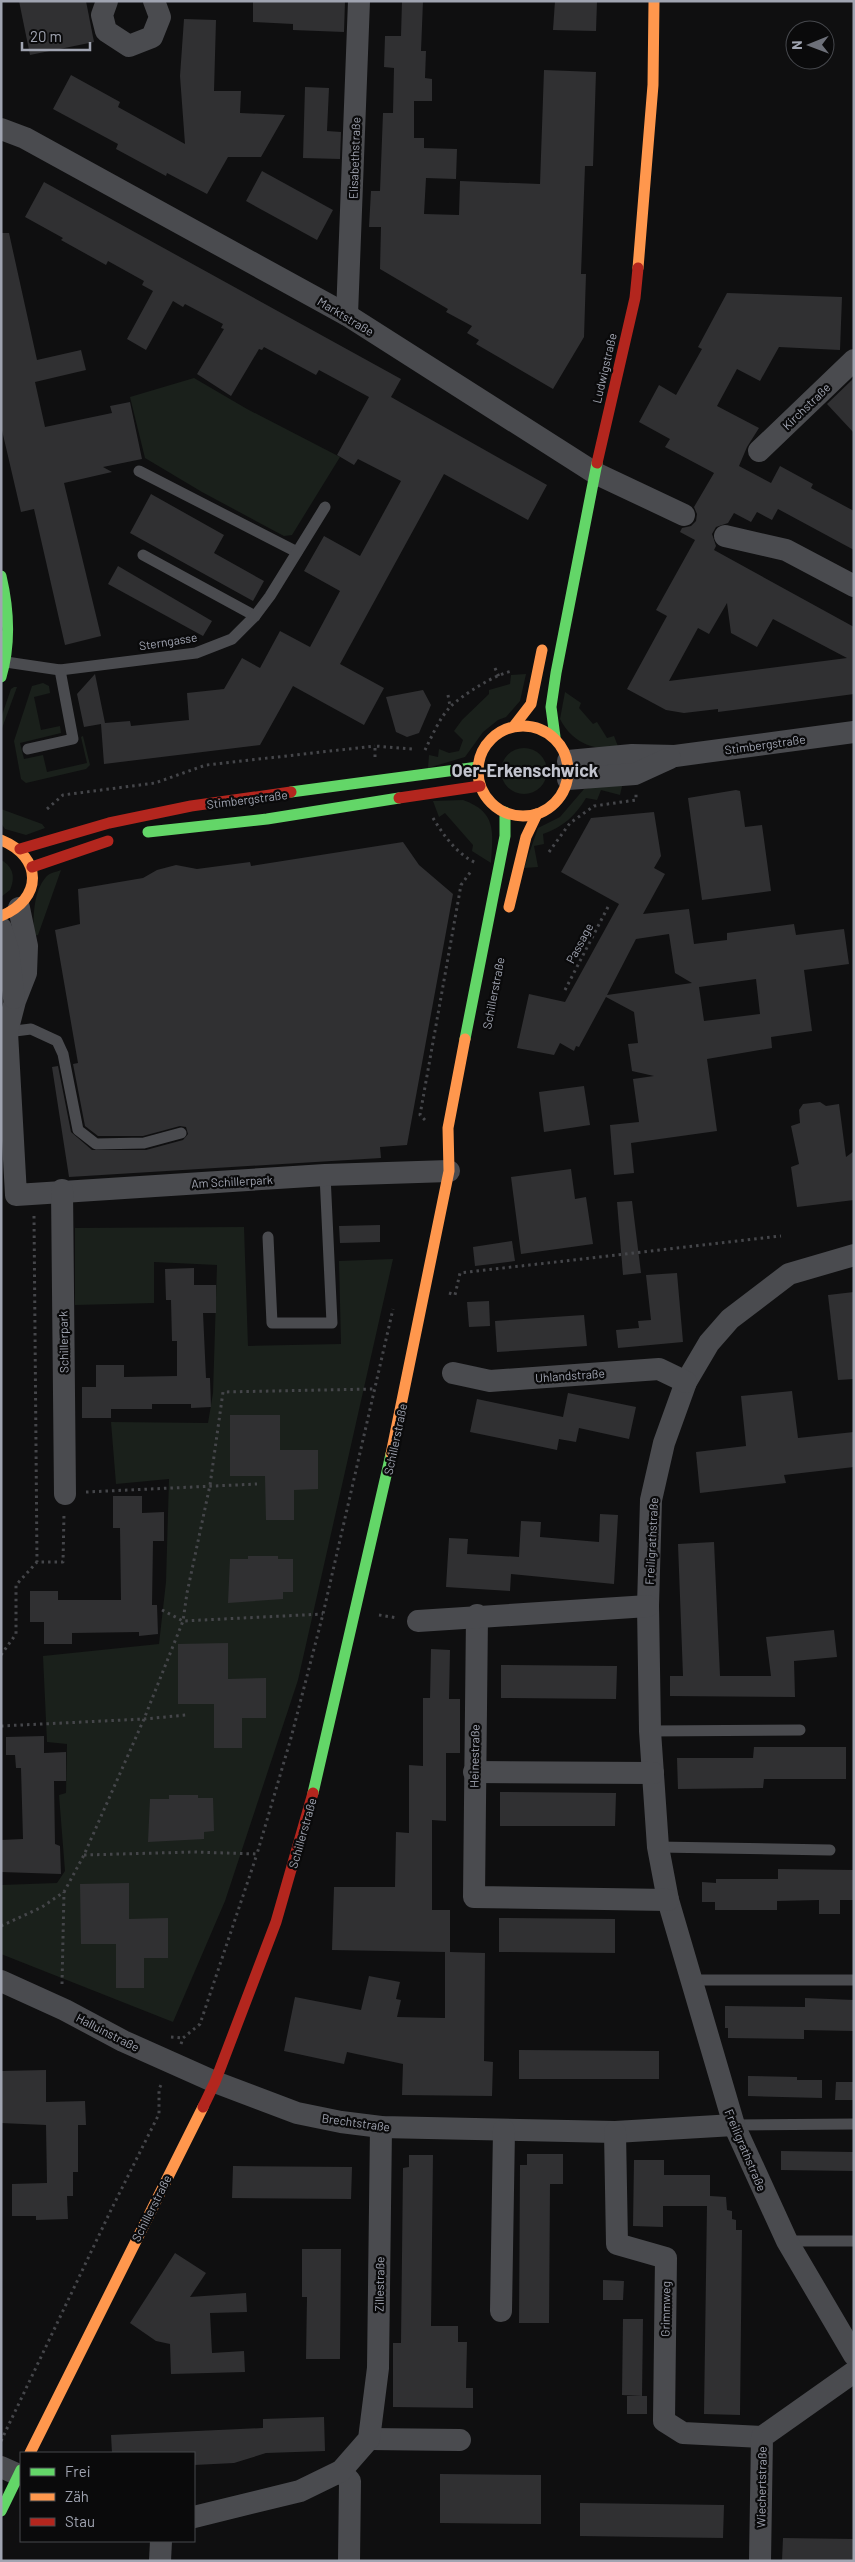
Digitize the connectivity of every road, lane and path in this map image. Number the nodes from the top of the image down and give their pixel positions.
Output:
1 (107, 1) edge
2 (154, 1) edge
3 (359, 1) edge
4 (654, 1) edge
5 (1, 129) edge
6 (347, 315) junction
7 (854, 360) edge
8 (759, 451) dead end
9 (583, 465) junction
10 (139, 471) dead end
11 (325, 508) dead end
12 (684, 515) dead end
13 (725, 536) dead end
14 (297, 552) junction
15 (143, 555) dead end
16 (1, 576) edge
17 (854, 586) edge
18 (255, 616) junction
19 (544, 639) dead end
20 (6, 662) junction
21 (539, 667) junction
22 (495, 668) dead end
23 (60, 670) junction
24 (1, 677) edge
25 (499, 677) junction
26 (448, 695) dead end
27 (450, 706) junction
28 (514, 726) junction
29 (854, 732) edge
30 (554, 738) junction
31 (375, 746) dead end
32 (28, 749) dead end
33 (675, 756) junction
34 (478, 767) junction
35 (568, 770) junction
36 (424, 774) junction
37 (635, 774) junction
38 (480, 786) junction
39 (427, 795) junction
40 (47, 809) dead end
41 (505, 812) junction
42 (537, 814) junction
43 (1, 840) edge
44 (20, 849) junction
45 (547, 855) dead end
46 (32, 868) junction
47 (497, 873) junction
48 (609, 905) dead end
49 (10, 912) edge
50 (507, 918) dead end
51 (1, 928) edge
52 (565, 990) dead end
53 (15, 1001) junction
54 (7, 1032) junction
55 (181, 1133) dead end
56 (459, 1147) dead end
57 (449, 1171) junction
58 (325, 1175) junction
59 (62, 1190) junction
60 (17, 1195) edge
61 (268, 1236) dead end
62 (781, 1236) dead end
63 (854, 1255) edge
64 (426, 1287) junction
65 (453, 1373) dead end
66 (686, 1382) junction
67 (257, 1484) dead end
68 (210, 1485) junction
69 (65, 1494) junction
70 (37, 1495) junction
71 (36, 1562) junction
72 (648, 1606) junction
73 (162, 1610) dead end
74 (357, 1611) junction
75 (323, 1614) junction
76 (477, 1616) junction
77 (183, 1621) junction
78 (418, 1621) joint
79 (1, 1655) edge
80 (186, 1715) dead end
81 (144, 1719) junction
82 (1, 1726) edge
83 (650, 1730) junction
84 (800, 1730) dead end
85 (474, 1772) junction
86 (653, 1773) junction
87 (658, 1847) junction
88 (830, 1850) dead end
89 (257, 1854) junction
90 (84, 1855) junction
91 (64, 1892) junction
92 (668, 1900) junction
93 (1, 1926) edge
94 (692, 1980) junction
95 (854, 1980) edge
96 (1, 1982) edge
97 (65, 2010) junction
98 (172, 2064) junction
99 (215, 2082) junction
100 (854, 2124) edge
101 (734, 2126) junction
102 (381, 2127) junction
103 (504, 2130) junction
104 (615, 2132) junction
105 (787, 2241) junction
106 (854, 2241) edge
107 (501, 2311) dead end
108 (854, 2355) edge
109 (854, 2372) edge
110 (762, 2436) junction
111 (369, 2439) junction
112 (460, 2440) dead end
113 (1, 2441) edge
114 (30, 2452) edge
115 (14, 2471) edge
116 (341, 2471) junction
117 (1, 2511) edge
118 (195, 2517) edge
119 (161, 2542) edge
120 (160, 2561) edge
121 (349, 2561) edge
122 (760, 2561) edge

1 - 2 street
3 - 6 street, Elisabethstraße
4 - 9 main road, Ludwigstraße
5 - 6 street, Marktstraße
6 - 9 street, Marktstraße
7 - 8 street, Kirchstraße
9 - 12 street, Marktstraße
9 - 30 main road, Ludwigstraße
10 - 14 lane
11 - 14 lane, Sterngasse
13 - 17 street
14 - 18 lane, Sterngasse
15 - 18 lane
16 - 20 main road
18 - 23 lane, Sterngasse
19 - 21 main road
20 - 23 lane, Sterngasse
20 - 24 main road
21 - 25 path
21 - 28 main road
22 - 25 path
23 - 32 lane
25 - 27 path
26 - 27 path
27 - 36 path
28 - 30 main road
28 - 34 main road
29 - 33 street, Stimbergstraße
30 - 35 main road
31 - 40 path
33 - 35 street, Stimbergstraße
33 - 37 street, Stimbergstraße
34 - 36 main road, Stimbergstraße
34 - 38 main road
35 - 37 street, Stimbergstraße
35 - 42 main road
36 - 44 main road, Stimbergstraße
37 - 45 path
38 - 39 main road, Stimbergstraße
38 - 41 main road
39 - 46 main road, Stimbergstraße
39 - 47 path
41 - 42 main road
41 - 47 main road, Schillerstraße
42 - 50 main road
43 - 44 main road
44 - 46 main road
46 - 49 main road
47 - 57 main road, Schillerstraße
48 - 52 path, Passage
49 - 53 street
51 - 53 street
53 - 54 street
54 - 55 lane
54 - 60 street
56 - 57 main road, Schillerstraße
57 - 58 street, Am Schillerpark
57 - 64 main road, Schillerstraße
58 - 59 street, Am Schillerpark
58 - 61 lane
59 - 60 street, Am Schillerpark
59 - 69 street, Schillerpark
60 - 70 path
62 - 64 path
63 - 66 street, Freiligrathstraße
64 - 74 main road, Schillerstraße
65 - 66 street, Uhlandstraße
66 - 72 street, Freiligrathstraße
67 - 68 path
68 - 69 path
68 - 75 path
68 - 77 path
69 - 70 path
69 - 71 path
70 - 71 path
71 - 79 path
72 - 76 street
72 - 83 street, Freiligrathstraße
73 - 77 path
74 - 78 path
74 - 99 main road, Schillerstraße
75 - 77 path
75 - 89 path
76 - 78 street
76 - 85 street, Heinestraße
77 - 81 path
80 - 81 path
81 - 82 path
81 - 90 path
83 - 84 lane
83 - 86 street, Freiligrathstraße
85 - 86 street
85 - 92 street, Heinestraße
86 - 87 street, Freiligrathstraße
87 - 88 lane
87 - 92 street, Freiligrathstraße
89 - 90 path
89 - 98 path
90 - 91 path
91 - 93 path
91 - 97 path
92 - 94 street, Freiligrathstraße
94 - 95 lane
94 - 101 street, Freiligrathstraße
96 - 97 street, Halluinstraße
97 - 98 street, Halluinstraße
98 - 99 street, Halluinstraße
98 - 113 path
99 - 102 street, Brechtstraße
99 - 114 main road, Schillerstraße
100 - 101 lane
101 - 104 street, Brechtstraße
101 - 105 street, Freiligrathstraße
102 - 103 street, Brechtstraße
102 - 111 street, Zillestraße
103 - 104 street, Brechtstraße
103 - 107 street
104 - 110 street, Grimmweg
105 - 106 lane
105 - 108 street, Freiligrathstraße
109 - 110 street, Wiechertstraße
110 - 122 street, Wiechertstraße
111 - 112 street
111 - 116 street
115 - 117 main road
116 - 118 street
116 - 121 street
119 - 120 street

